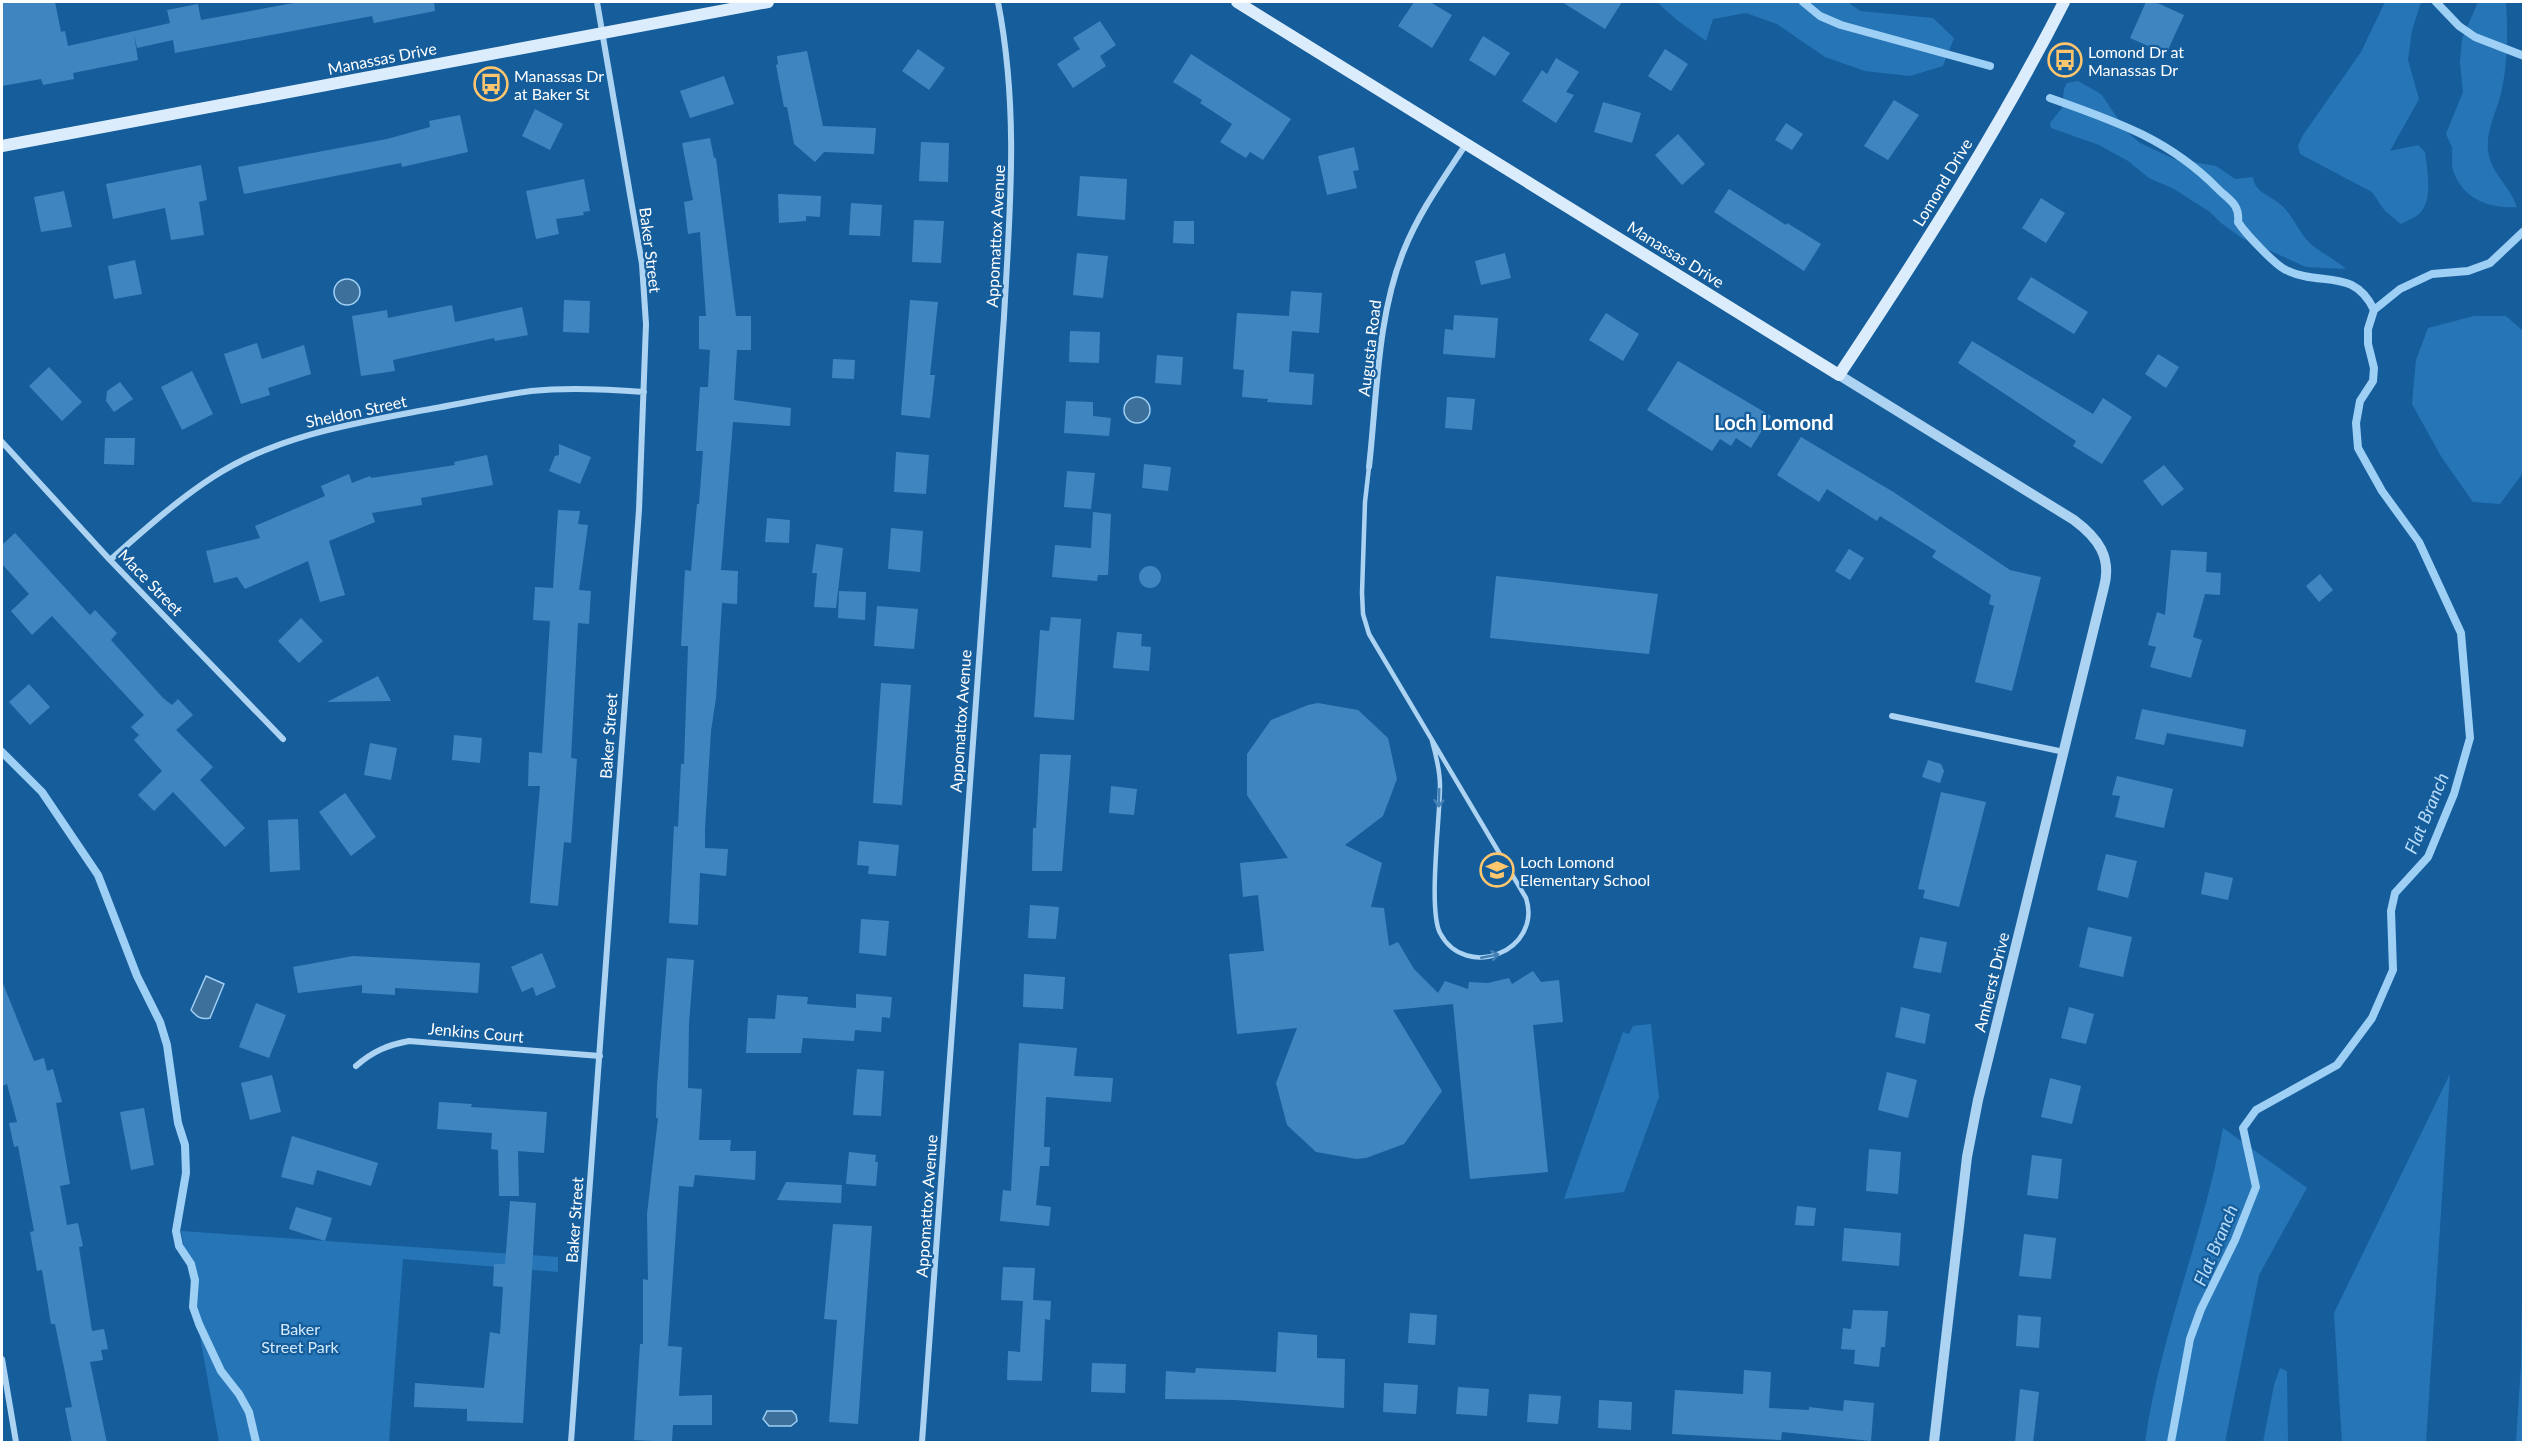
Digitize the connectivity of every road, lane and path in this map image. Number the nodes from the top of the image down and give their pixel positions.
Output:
1 (597, 2) edge
2 (768, 2) edge
3 (998, 2) edge
4 (1238, 2) edge
5 (2064, 2) edge
6 (603, 33) junction
7 (1466, 144) junction
8 (2, 146) edge
9 (1839, 375) junction
10 (644, 392) junction
11 (2, 442) edge
12 (1369, 467) joint
13 (2094, 537) joint
14 (110, 560) junction
15 (1892, 716) dead end
16 (282, 739) dead end
17 (1432, 741) junction
18 (2064, 752) junction
19 (600, 1056) junction
20 (356, 1066) dead end
21 (2, 1359) edge
22 (16, 1443) edge
23 (571, 1443) edge
24 (922, 1443) edge
25 (1934, 1443) edge

1 - 6 street
2 - 6 main road, Manassas Drive
3 - 24 street, Appomattox Avenue
4 - 7 main road, Manassas Drive
5 - 9 main road, Lomond Drive
6 - 8 main road, Manassas Drive
6 - 10 street, Baker Street
7 - 9 main road, Manassas Drive
7 - 12 street, Augusta Road
9 - 13 street, Manassas Drive
10 - 14 street, Sheldon Street
10 - 19 street, Baker Street
11 - 14 street, Mace Street
12 - 17 lane
13 - 18 street, Amherst Drive
14 - 16 street, Mace Street
15 - 18 street
17 -> 17 lane
18 - 25 street, Amherst Drive
19 - 20 street, Jenkins Court
19 - 23 street, Baker Street
21 - 22 street

